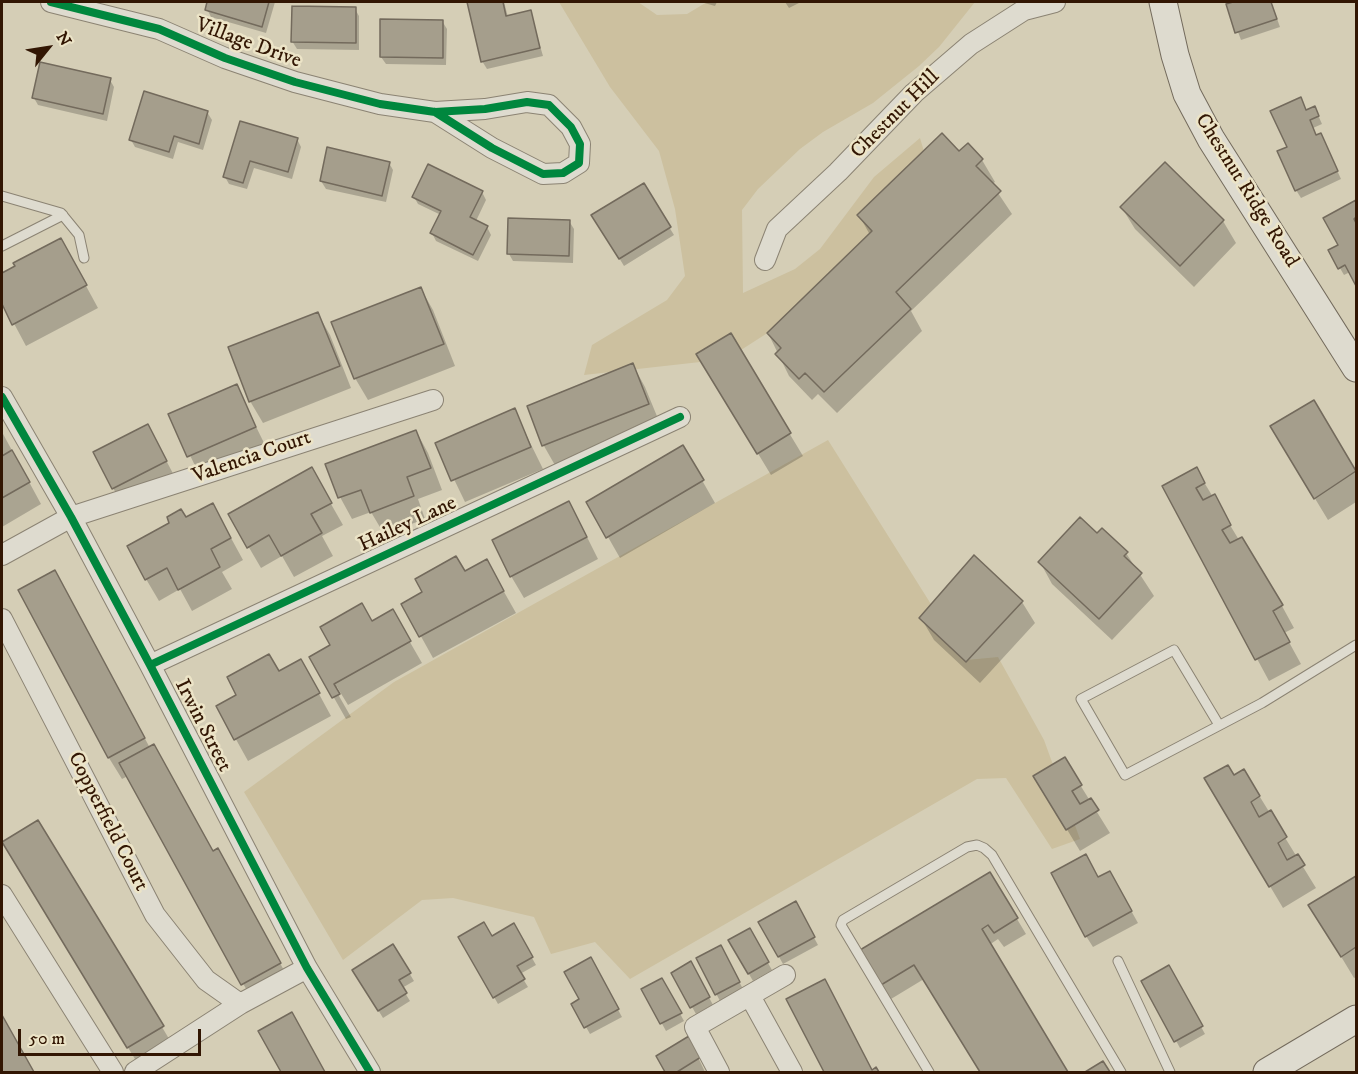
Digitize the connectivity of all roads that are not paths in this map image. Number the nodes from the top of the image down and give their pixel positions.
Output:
1 (51, 2) edge
2 (1055, 2) edge
3 (1163, 2) edge
4 (435, 112) junction
5 (2, 196) edge
6 (63, 215) junction
7 (2, 246) edge
8 (84, 258) dead end
9 (765, 260) dead end
10 (1356, 368) edge
11 (2, 397) edge
12 (433, 400) dead end
13 (680, 417) dead end
14 (71, 517) junction
15 (2, 555) edge
16 (2, 619) edge
17 (1356, 645) edge
18 (150, 665) junction
19 (1219, 725) junction
20 (2, 895) edge
21 (1118, 962) dead end
22 (307, 968) junction
23 (785, 975) dead end
24 (750, 996) junction
25 (240, 1004) junction
26 (1356, 1019) edge
27 (113, 1072) edge
28 (135, 1072) edge
29 (370, 1072) edge
30 (719, 1072) edge
31 (792, 1072) edge
32 (929, 1072) edge
33 (1121, 1072) edge
34 (1170, 1072) edge
35 (1267, 1072) edge

1 - 4 street, Village Drive
2 - 9 street, Chestnut Hill
3 - 10 street, Chestnut Ridge Road
4 - 4 street, Village Drive
5 - 6 lane
6 - 7 lane
6 - 8 lane
11 - 14 street, Irwin Street
12 - 14 street, Valencia Court
13 - 18 street, Hailey Lane
14 - 15 street, Valencia Court
14 - 18 street, Irwin Street
16 - 25 street, Copperfield Court
17 - 19 lane
18 - 22 street, Irwin Street
19 - 19 lane
20 - 27 street
21 - 34 lane
22 - 25 street
22 - 29 street, Irwin Street
23 - 24 street
24 - 30 street
24 - 31 street
25 - 28 street
26 - 35 street
32 - 33 lane

